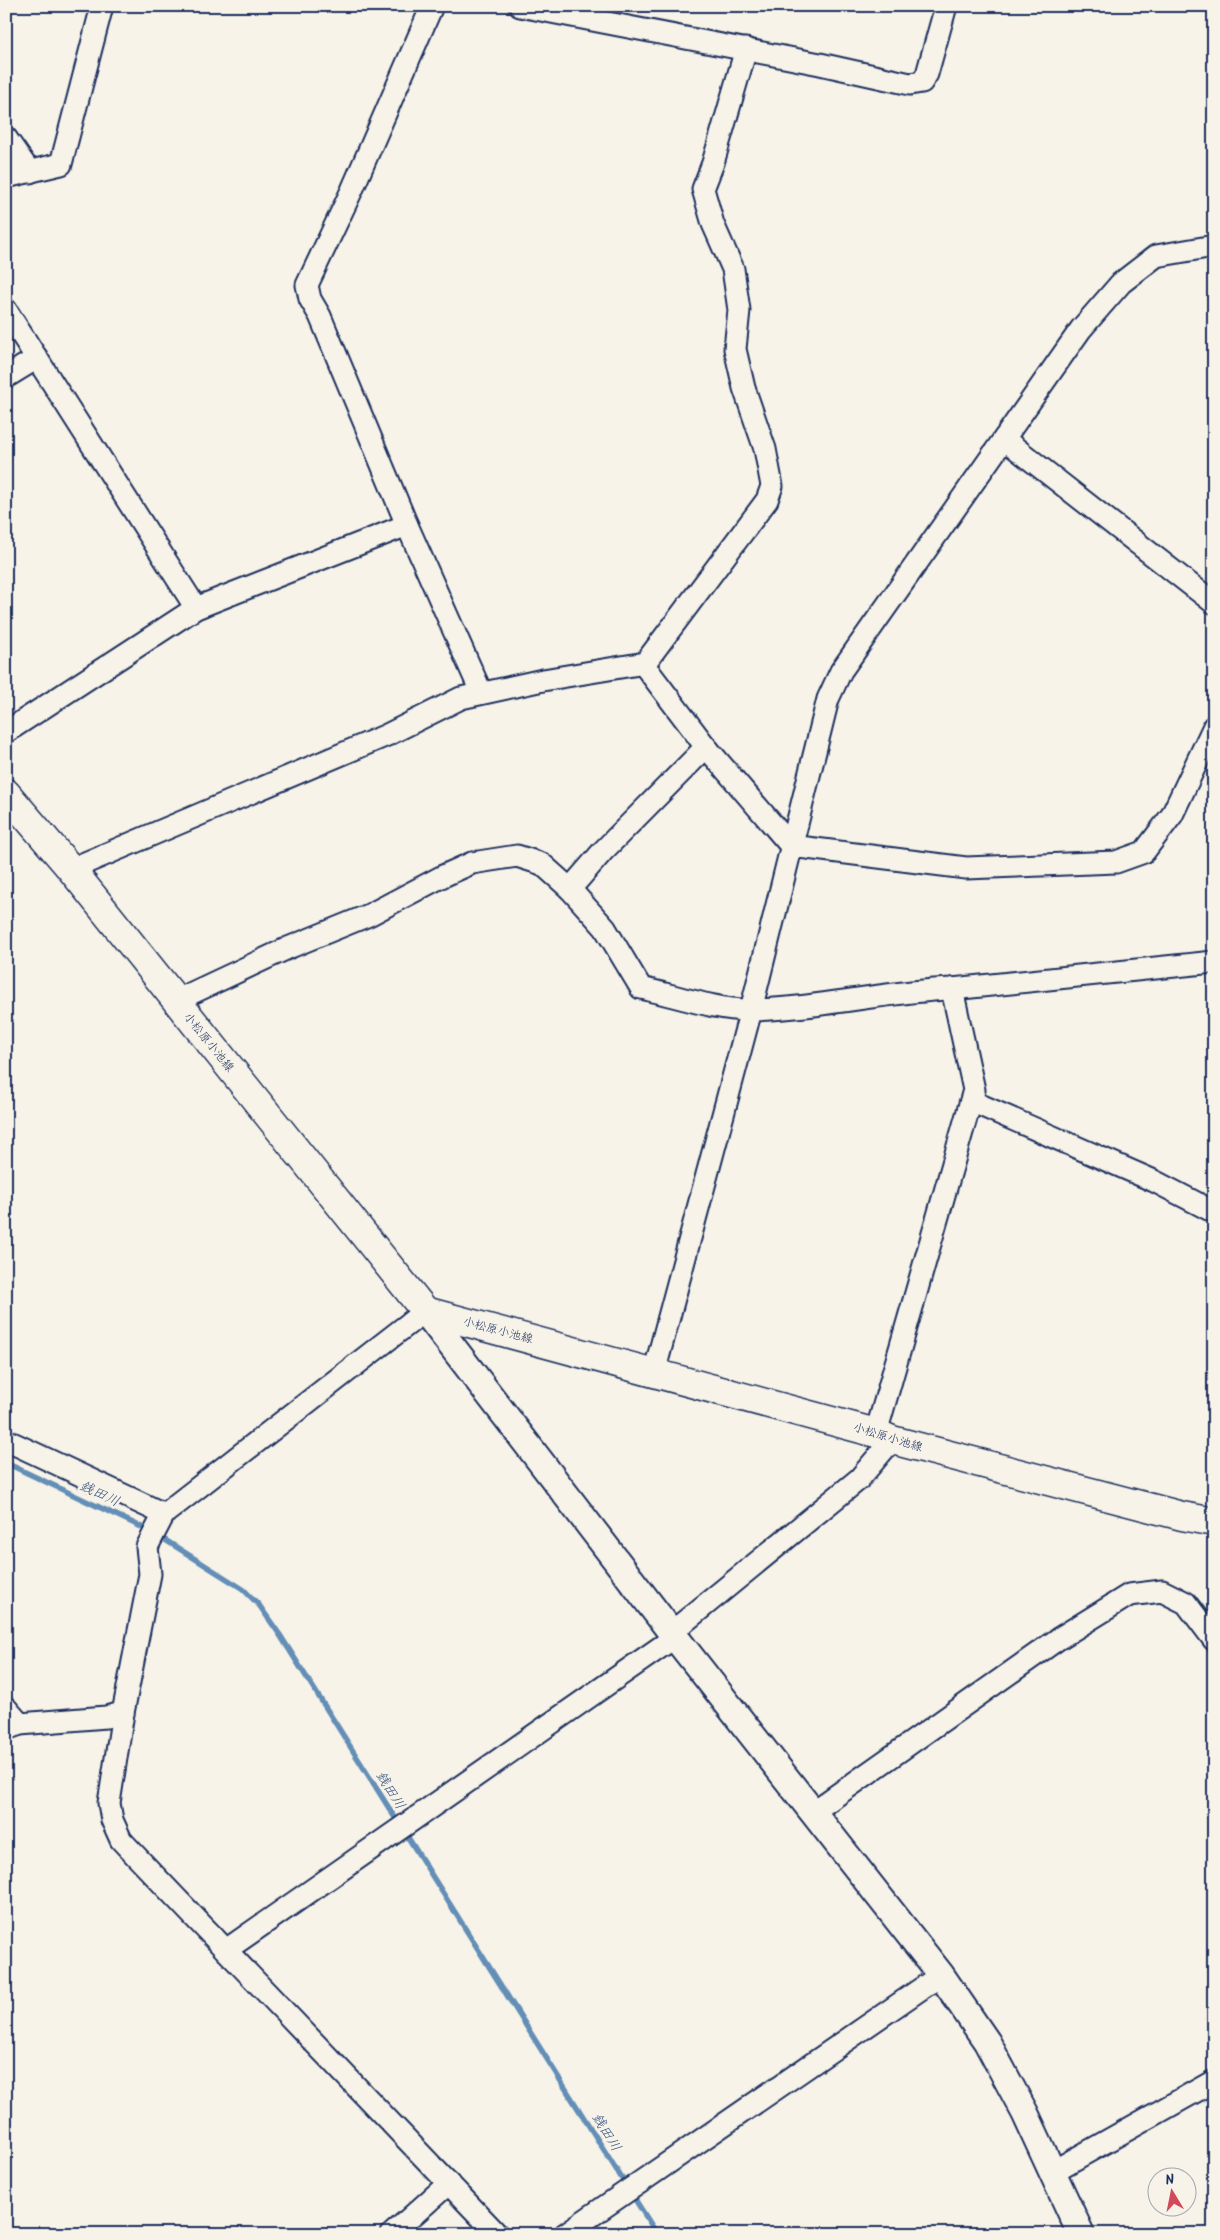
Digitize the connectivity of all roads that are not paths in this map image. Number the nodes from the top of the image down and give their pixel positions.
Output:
1 (102, 6) edge
2 (432, 6) edge
3 (520, 6) edge
4 (946, 6) edge
5 (746, 49) junction
6 (6, 138) edge
7 (30, 172) junction
8 (6, 177) edge
9 (1214, 246) edge
10 (6, 310) edge
11 (37, 358) junction
12 (6, 377) edge
13 (1004, 439) junction
14 (407, 525) junction
15 (1214, 604) edge
16 (196, 608) junction
17 (646, 663) junction
18 (481, 692) junction
19 (1214, 726) edge
20 (6, 732) edge
21 (706, 747) junction
22 (6, 793) edge
23 (791, 846) junction
24 (71, 869) junction
25 (570, 889) junction
26 (1214, 962) edge
27 (952, 989) junction
28 (175, 1001) junction
29 (751, 1010) junction
30 (971, 1102) junction
31 (1214, 1212) edge
32 (425, 1311) junction
33 (654, 1372) junction
34 (884, 1436) junction
35 (6, 1440) edge
36 (164, 1514) junction
37 (1214, 1522) edge
38 (673, 1634) junction
39 (1214, 1640) edge
40 (6, 1708) edge
41 (123, 1713) junction
42 (13, 1727) edge
43 (813, 1812) junction
44 (226, 1950) junction
45 (941, 1975) junction
46 (1214, 2081) edge
47 (1052, 2172) junction
48 (449, 2183) junction
49 (392, 2234) edge
50 (497, 2234) edge
51 (564, 2234) edge
52 (1081, 2234) edge

1 - 7 street
2 - 14 street
3 - 5 street
4 - 5 street
5 - 17 street
6 - 7 street
7 - 8 street
9 - 13 street
10 - 11 street
11 - 12 street
11 - 16 street
13 - 15 street
13 - 23 street
14 - 16 street
14 - 18 street
16 - 20 street
17 - 18 street
17 - 21 street
18 - 24 street
19 - 23 street
21 - 23 street
21 - 25 street
22 - 24 main road, 小松原小池線
23 - 29 street
24 - 28 main road, 小松原小池線
25 - 28 street
25 - 29 street
26 - 27 street
27 - 29 street
27 - 30 street
28 - 32 main road, 小松原小池線
29 - 33 street
30 - 31 street
30 - 34 street
32 - 33 main road, 小松原小池線
32 - 36 street
32 - 38 street
33 - 34 main road, 小松原小池線
34 - 37 main road, 小松原小池線
34 - 38 street
35 - 36 street
36 - 41 street
38 - 43 street
38 - 44 street
39 - 43 street
40 - 42 street
41 - 42 street
41 - 44 street
43 - 45 street
44 - 48 street
45 - 47 street
45 - 51 street
46 - 47 street
47 - 52 street
48 - 49 street
48 - 50 street

